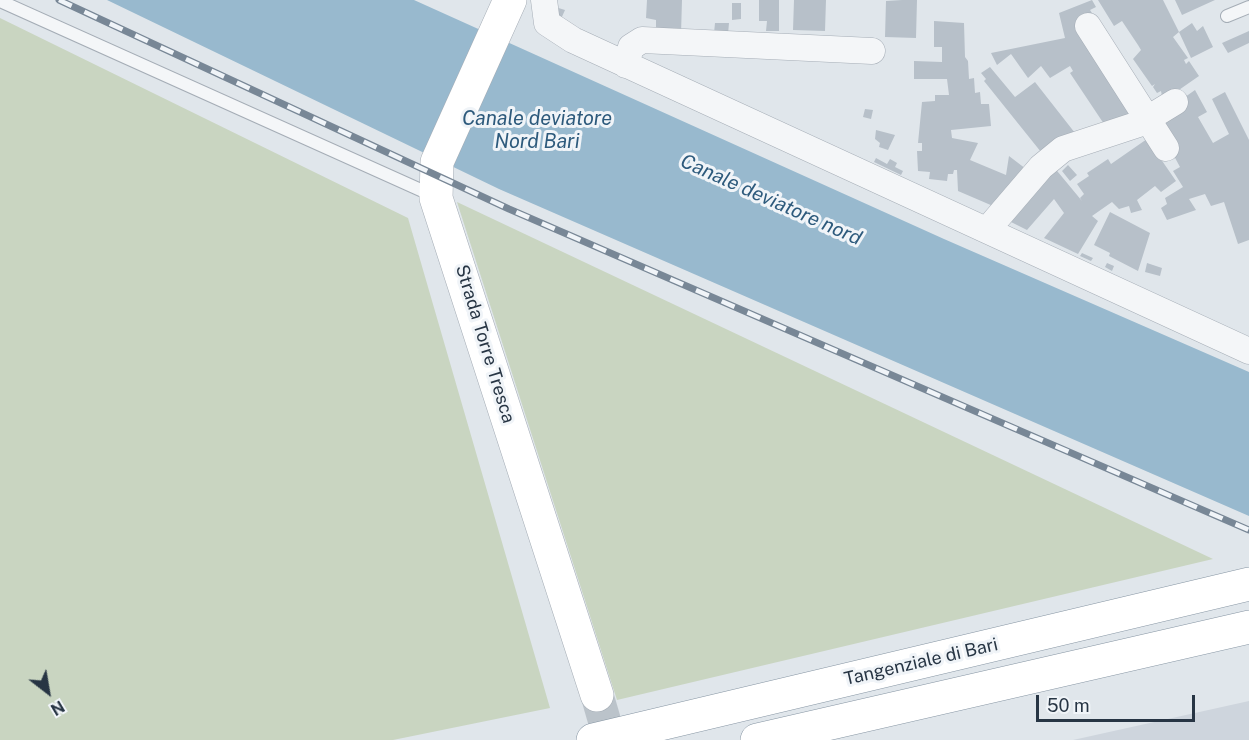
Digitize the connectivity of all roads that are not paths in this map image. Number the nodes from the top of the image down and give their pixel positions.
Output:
1 (510, 0) edge
2 (544, 0) edge
3 (0, 1) edge
4 (1249, 7) edge
5 (1227, 16) dead end
6 (1088, 26) dead end
7 (872, 51) dead end
8 (626, 65) junction
9 (1175, 102) dead end
10 (1148, 117) junction
11 (1166, 148) dead end
12 (436, 198) junction
13 (987, 230) junction
14 (1249, 351) edge
15 (1249, 584) edge
16 (1249, 627) edge
17 (597, 695) tunnel mouth
18 (593, 740) edge
19 (757, 740) edge

1 - 12 main road, Strada Torre Tresca
2 - 8 street
3 - 12 lane
4 - 5 lane
6 - 10 street
7 - 8 street
8 - 13 street
9 - 10 street
10 - 11 street
10 - 13 street
12 - 17 main road, Strada Torre Tresca
13 - 14 street
15 - 18 main road, Tangenziale di Bari
16 - 19 main road

